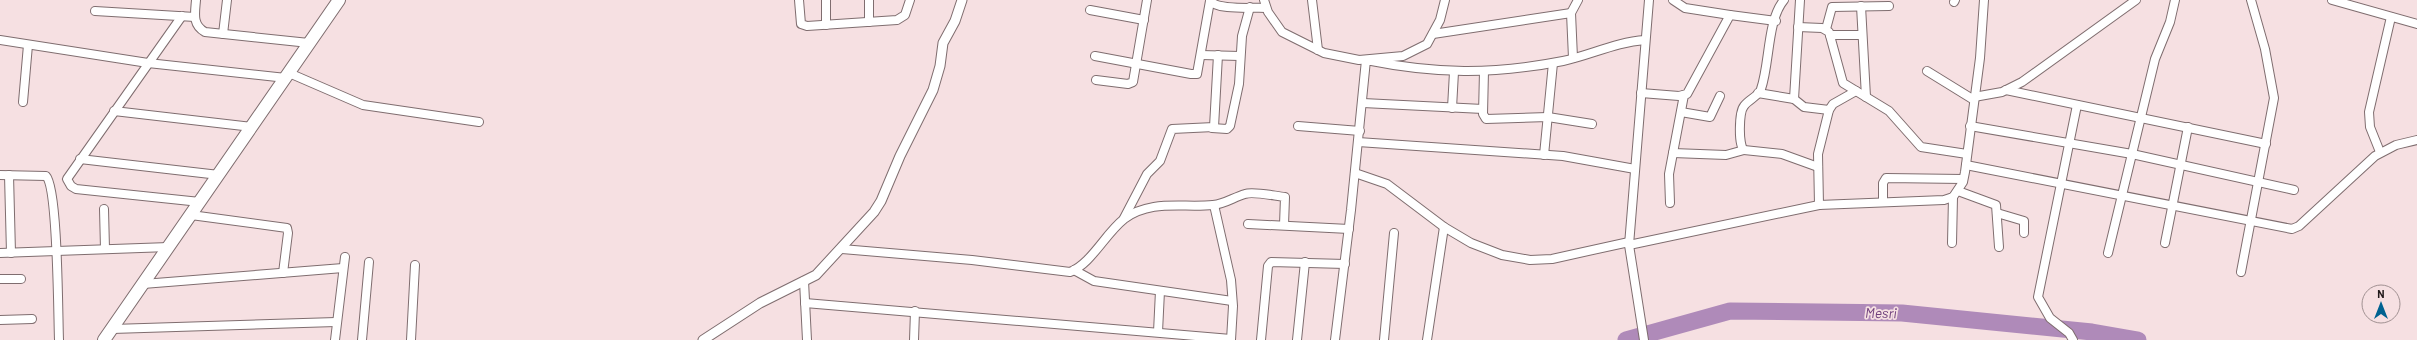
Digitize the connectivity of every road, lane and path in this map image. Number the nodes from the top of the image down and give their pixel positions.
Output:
1 (196, 0) edge
2 (227, 0) edge
3 (339, 0) edge
4 (799, 0) edge
5 (826, 0) edge
6 (868, 0) edge
7 (910, 0) edge
8 (962, 0) edge
9 (1147, 0) edge
10 (1210, 0) edge
11 (1312, 0) edge
12 (1445, 0) edge
13 (1578, 0) edge
14 (1649, 0) edge
15 (1673, 0) edge
16 (1784, 0) edge
17 (1800, 0) edge
18 (1984, 0) edge
19 (2136, 0) edge
20 (2175, 0) edge
21 (2251, 0) edge
22 (2332, 0) edge
23 (1265, 4) edge
24 (1861, 6) junction
25 (1889, 6) dead end
26 (1250, 7) junction
27 (1090, 10) dead end
28 (95, 11) dead end
29 (1571, 14) junction
30 (1730, 15) junction
31 (182, 16) junction
32 (195, 17) junction
33 (2391, 17) junction
34 (1144, 20) junction
35 (1776, 20) junction
36 (869, 22) junction
37 (2417, 24) edge
38 (826, 25) junction
39 (1798, 27) junction
40 (1828, 32) junction
41 (223, 34) junction
42 (1433, 34) junction
43 (1862, 35) junction
44 (0, 40) edge
45 (1645, 40) junction
46 (310, 43) junction
47 (28, 45) junction
48 (1318, 50) junction
49 (1201, 55) junction
50 (1218, 55) junction
51 (1095, 56) dead end
52 (1240, 56) junction
53 (1573, 58) junction
54 (1366, 60) junction
55 (148, 63) junction
56 (1553, 63) junction
57 (1136, 64) junction
58 (1484, 71) junction
59 (1927, 71) dead end
60 (1454, 72) junction
61 (287, 76) junction
62 (1096, 80) dead end
63 (2006, 90) junction
64 (1856, 91) junction
65 (1641, 93) junction
66 (1758, 93) junction
67 (1684, 96) junction
68 (1720, 96) dead end
69 (1866, 97) junction
70 (1974, 98) junction
71 (1794, 99) junction
72 (24, 102) dead end
73 (1363, 103) junction
74 (2077, 105) junction
75 (1452, 108) junction
76 (1483, 110) junction
77 (1829, 110) junction
78 (114, 111) junction
79 (1681, 112) junction
80 (2140, 116) junction
81 (1548, 118) junction
82 (479, 122) dead end
83 (1592, 124) dead end
84 (1298, 126) dead end
85 (1970, 126) junction
86 (252, 127) junction
87 (2188, 127) junction
88 (1212, 128) junction
89 (1360, 131) junction
90 (2417, 140) edge
91 (1358, 142) junction
92 (2069, 143) junction
93 (2266, 144) junction
94 (1744, 150) junction
95 (2380, 152) junction
96 (1673, 153) junction
97 (1967, 154) junction
98 (2132, 154) junction
99 (1544, 155) junction
100 (80, 159) junction
101 (1966, 165) junction
102 (2181, 165) junction
103 (1818, 167) junction
104 (1635, 169) junction
105 (0, 175) edge
106 (10, 175) junction
107 (219, 175) junction
108 (1355, 175) junction
109 (1963, 179) junction
110 (2060, 182) junction
111 (2259, 182) junction
112 (2294, 190) dead end
113 (1955, 194) junction
114 (2122, 195) junction
115 (200, 202) junction
116 (1884, 202) junction
117 (1670, 203) dead end
118 (1214, 205) junction
119 (1819, 205) junction
120 (2172, 205) junction
121 (104, 209) dead end
122 (1997, 213) junction
123 (191, 215) junction
124 (1123, 221) junction
125 (2251, 222) junction
126 (1248, 224) dead end
127 (1284, 225) junction
128 (1444, 227) junction
129 (1349, 229) junction
130 (1394, 233) dead end
131 (2024, 233) dead end
132 (1952, 243) dead end
133 (2165, 243) dead end
134 (1629, 244) junction
135 (169, 247) junction
136 (1999, 247) dead end
137 (105, 249) junction
138 (842, 250) junction
139 (55, 251) junction
140 (0, 253) edge
141 (11, 253) junction
142 (2108, 253) dead end
143 (345, 257) dead end
144 (369, 262) dead end
145 (1305, 262) junction
146 (1344, 264) junction
147 (415, 265) dead end
148 (343, 268) junction
149 (1074, 270) junction
150 (2241, 272) dead end
151 (283, 273) junction
152 (0, 278) edge
153 (21, 278) dead end
154 (804, 281) junction
155 (143, 284) junction
156 (1160, 291) junction
157 (1232, 301) junction
158 (805, 303) junction
159 (915, 311) junction
160 (0, 320) edge
161 (32, 320) dead end
162 (336, 322) junction
163 (112, 329) junction
164 (1158, 332) junction
165 (1231, 339) edge
166 (59, 340) edge
167 (104, 340) edge
168 (335, 340) edge
169 (362, 340) edge
170 (411, 340) edge
171 (703, 340) edge
172 (807, 340) edge
173 (914, 340) edge
174 (1261, 340) edge
175 (1297, 340) edge
176 (1335, 340) edge
177 (1384, 340) edge
178 (1427, 340) edge
179 (1644, 340) edge
180 (2072, 340) edge

1 - 32 street
2 - 41 street
3 - 46 main road
4 - 38 street
5 - 38 street
6 - 36 street
7 - 36 street
8 - 138 street
9 - 34 street
10 - 26 street
10 - 49 street
11 - 48 street
12 - 42 street
13 - 29 street
14 - 45 street
15 - 30 street
16 - 35 street
17 - 39 street
18 - 70 street
19 - 63 street
20 - 80 street
21 - 93 street
22 - 33 street
23 - 26 street
23 - 48 street
24 - 25 street
24 - 40 street
24 - 43 street
26 - 52 street
27 - 34 street
28 - 31 street
29 - 42 street
29 - 53 street
30 - 35 street
30 - 67 street
31 - 32 street
31 - 55 street
32 - 41 street
33 - 37 street
33 - 95 street
34 - 57 street
35 - 66 street
36 - 38 street
39 - 40 street
39 - 71 street
40 - 43 street
40 - 64 street
41 - 46 street
42 - 54 street
43 - 69 street
44 - 47 street
45 - 53 street
45 - 65 street
46 - 61 main road
47 - 55 street
47 - 72 street
48 - 54 street
49 - 50 street
49 - 57 street
50 - 52 street
50 - 88 street
51 - 57 street
52 - 88 street
53 - 56 street
54 - 60 street
54 - 73 street
55 - 61 street
55 - 78 street
56 - 58 street
56 - 81 street
57 - 62 street
58 - 60 street
58 - 76 street
59 - 70 street
60 - 75 street
61 - 82 street
61 - 86 main road
63 - 70 street
63 - 74 street
64 - 69 street
64 - 77 street
65 - 67 street
65 - 104 street
66 - 71 street
66 - 94 street
67 - 79 street
68 - 79 street
69 - 97 street
70 - 85 street
71 - 77 street
73 - 75 street
73 - 89 street
74 - 80 street
74 - 92 street
75 - 76 street
76 - 81 street
77 - 103 street
78 - 86 street
78 - 100 street
79 - 96 street
80 - 87 street
80 - 98 street
81 - 83 street
81 - 99 street
84 - 89 street
85 - 92 street
85 - 97 street
86 - 107 main road
87 - 93 street
87 - 102 street
88 - 124 street
89 - 91 street
90 - 95 street
91 - 99 street
91 - 108 street
92 - 98 street
92 - 110 street
93 - 111 street
94 - 96 street
94 - 103 street
95 - 125 street
96 - 117 street
97 - 101 street
98 - 102 street
98 - 114 street
99 - 104 street
100 - 107 street
100 - 115 street
101 - 109 street
101 - 110 street
102 - 111 street
102 - 120 street
103 - 119 street
104 - 134 street
105 - 106 street
106 - 139 street
106 - 141 street
107 - 115 main road
108 - 128 street
108 - 129 street
109 - 113 street
109 - 116 street
110 - 114 street
110 - 180 street
111 - 112 street
111 - 125 street
113 - 116 street
113 - 122 street
113 - 132 street
114 - 120 street
114 - 142 street
115 - 123 main road
116 - 119 street
118 - 124 street
118 - 127 street
118 - 157 street
119 - 134 street
120 - 125 street
120 - 133 street
121 - 137 street
122 - 131 street
122 - 136 street
123 - 135 main road
123 - 151 street
124 - 149 street
125 - 150 street
126 - 127 street
127 - 129 street
128 - 134 street
128 - 178 street
129 - 146 street
130 - 177 street
134 - 179 street
135 - 137 street
135 - 155 main road
137 - 139 street
138 - 149 street
138 - 154 street
139 - 141 street
139 - 166 street
140 - 141 street
143 - 148 street
144 - 169 street
145 - 146 street
145 - 174 street
145 - 175 street
146 - 176 street
147 - 170 street
148 - 151 street
148 - 162 street
149 - 156 street
151 - 155 street
152 - 153 street
154 - 158 street
154 - 171 street
155 - 163 main road
156 - 157 street
156 - 164 street
157 - 165 street
158 - 159 street
158 - 172 street
159 - 164 street
159 - 173 street
160 - 161 street
162 - 163 street
162 - 168 street
163 - 167 main road
164 - 165 street

